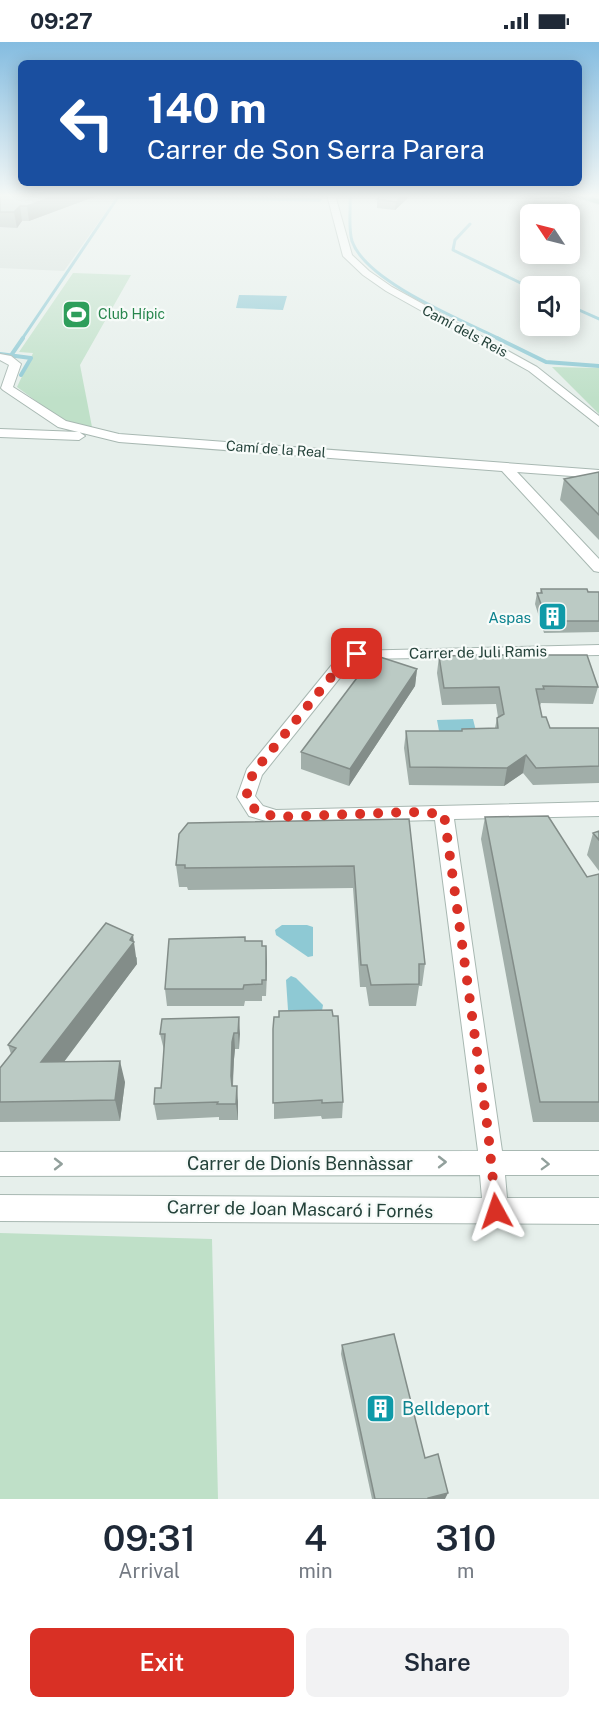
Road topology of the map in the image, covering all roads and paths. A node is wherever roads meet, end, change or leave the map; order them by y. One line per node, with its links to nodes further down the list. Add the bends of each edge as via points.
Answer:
1 (355, 263): 3 (street, Camí dels Reis, via 389,289 533,369)
2 (0, 357): 5 (street, Camí de la Real, via 15,364 7,388 62,424)
3 (599, 422)
4 (0, 433): 5 (street)
5 (119, 438): 6 (street, Camí de la Real)
6 (505, 466): 7 (street, Camí de la Real); 8 (street)
7 (599, 474)
8 (599, 568)
9 (599, 650): 11 (street, Carrer de Juli Ramis, via 357,654 341,665 253,773 246,797 256,811 276,817)
10 (599, 809): 11 (street)
11 (444, 814): 12 (street)
12 (492, 1162): 13 (street, Carrer de Dionís Bennàssar, one-way to 13); 14 (street, Carrer de Dionís Bennàssar, one-way to 12); 16 (street)
13 (599, 1163)
14 (0, 1164)
15 (0, 1208): 16 (street, Carrer de Joan Mascaró i Fornés)
16 (496, 1211): 17 (street, Carrer de Joan Mascaró i Fornés)
17 (599, 1211)

